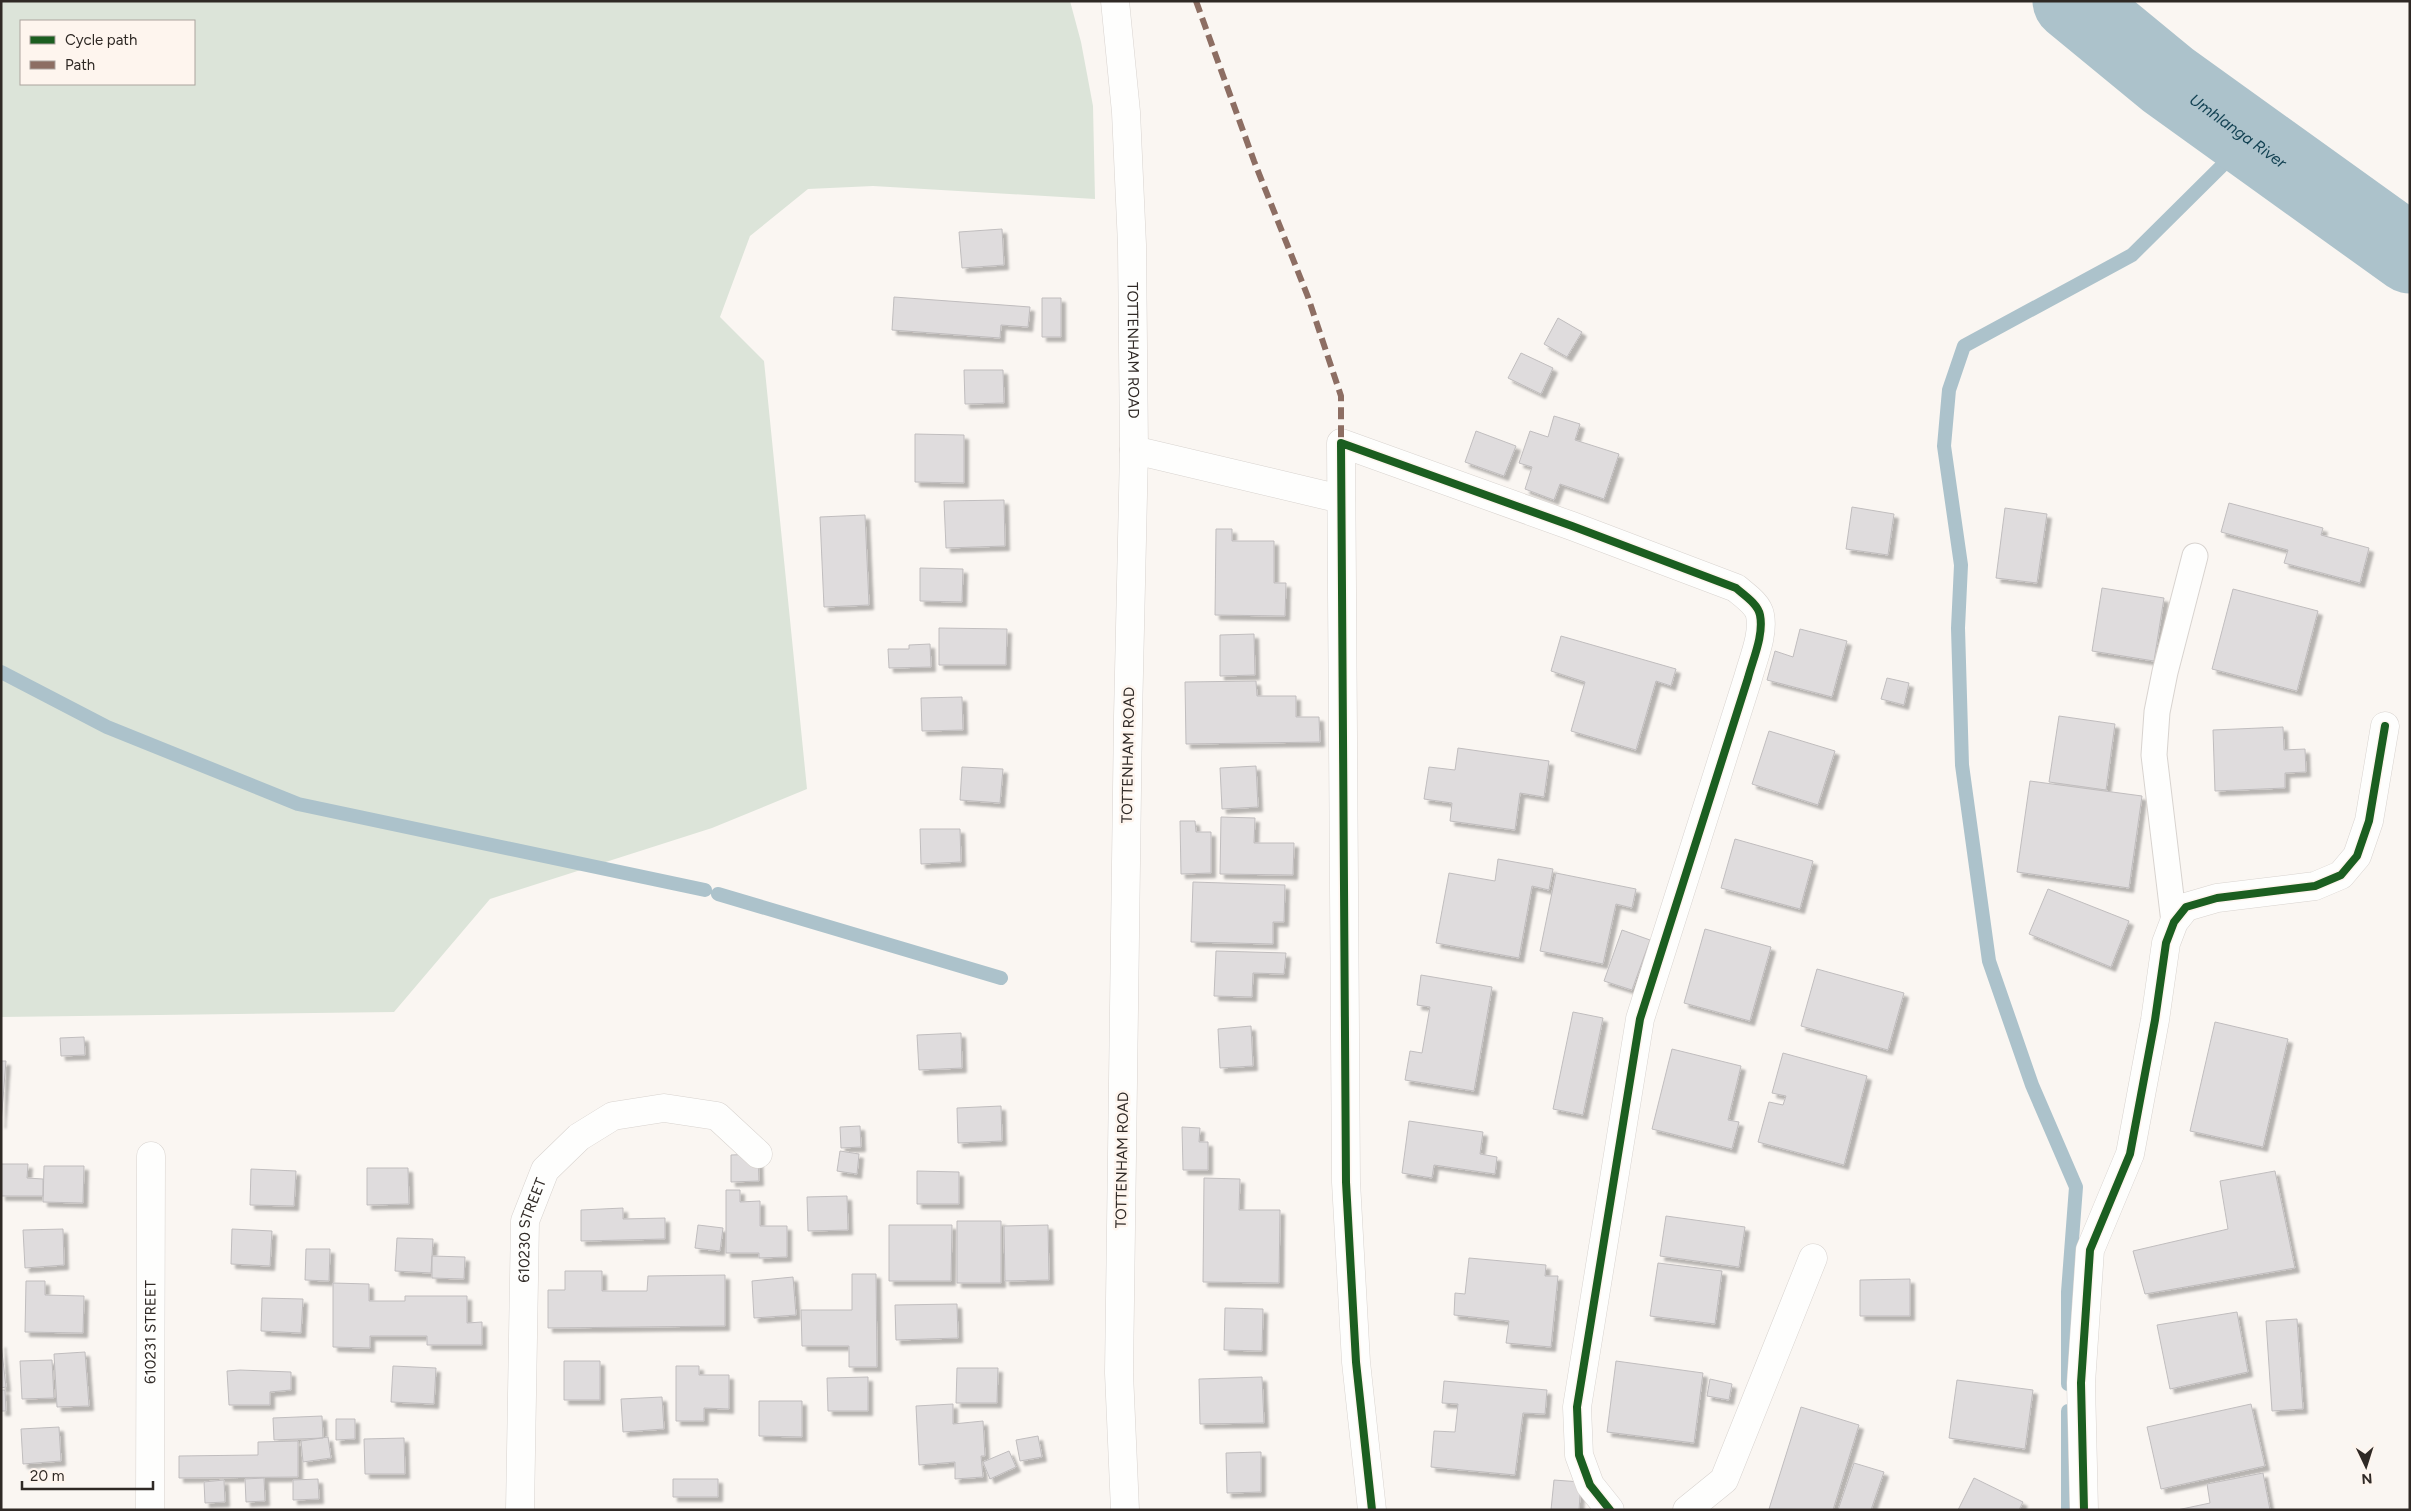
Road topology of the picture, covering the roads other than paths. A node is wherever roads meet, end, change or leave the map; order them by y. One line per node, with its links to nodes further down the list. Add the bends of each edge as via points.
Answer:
1 (1115, 1): 2 (street, TOTTENHAM ROAD, via 1126,112 1132,255)
2 (1134, 450): 3 (street); 12 (street, TOTTENHAM ROAD, via 1119,1373)
3 (1341, 499): 13 (street, via 1346,1182 1356,1362); 14 (street, via 1341,442 1736,588 1751,600 1760,614 1760,632 1748,678 1640,1019 1577,1407 1579,1455 1590,1485)
4 (2195, 556): 6 (lane, via 2165,672 2154,755)
5 (2385, 726): 6 (street, via 2369,821 2357,856 2341,875 2315,886 2217,898 2186,907)
6 (2174, 922): 16 (street, via 2166,943 2130,1154 2090,1250 2081,1383)
7 (758, 1154): 11 (street, 610230 STREET, via 717,1116 664,1108 613,1116 579,1137 545,1170 525,1221)
8 (151, 1156): 10 (street, 610231 STREET)
9 (1813, 1258): 15 (street, via 1724,1480)
10 (150, 1510)
11 (520, 1510)
12 (1125, 1510)
13 (1372, 1510)
14 (1610, 1510)
15 (1687, 1510)
16 (2084, 1510)

